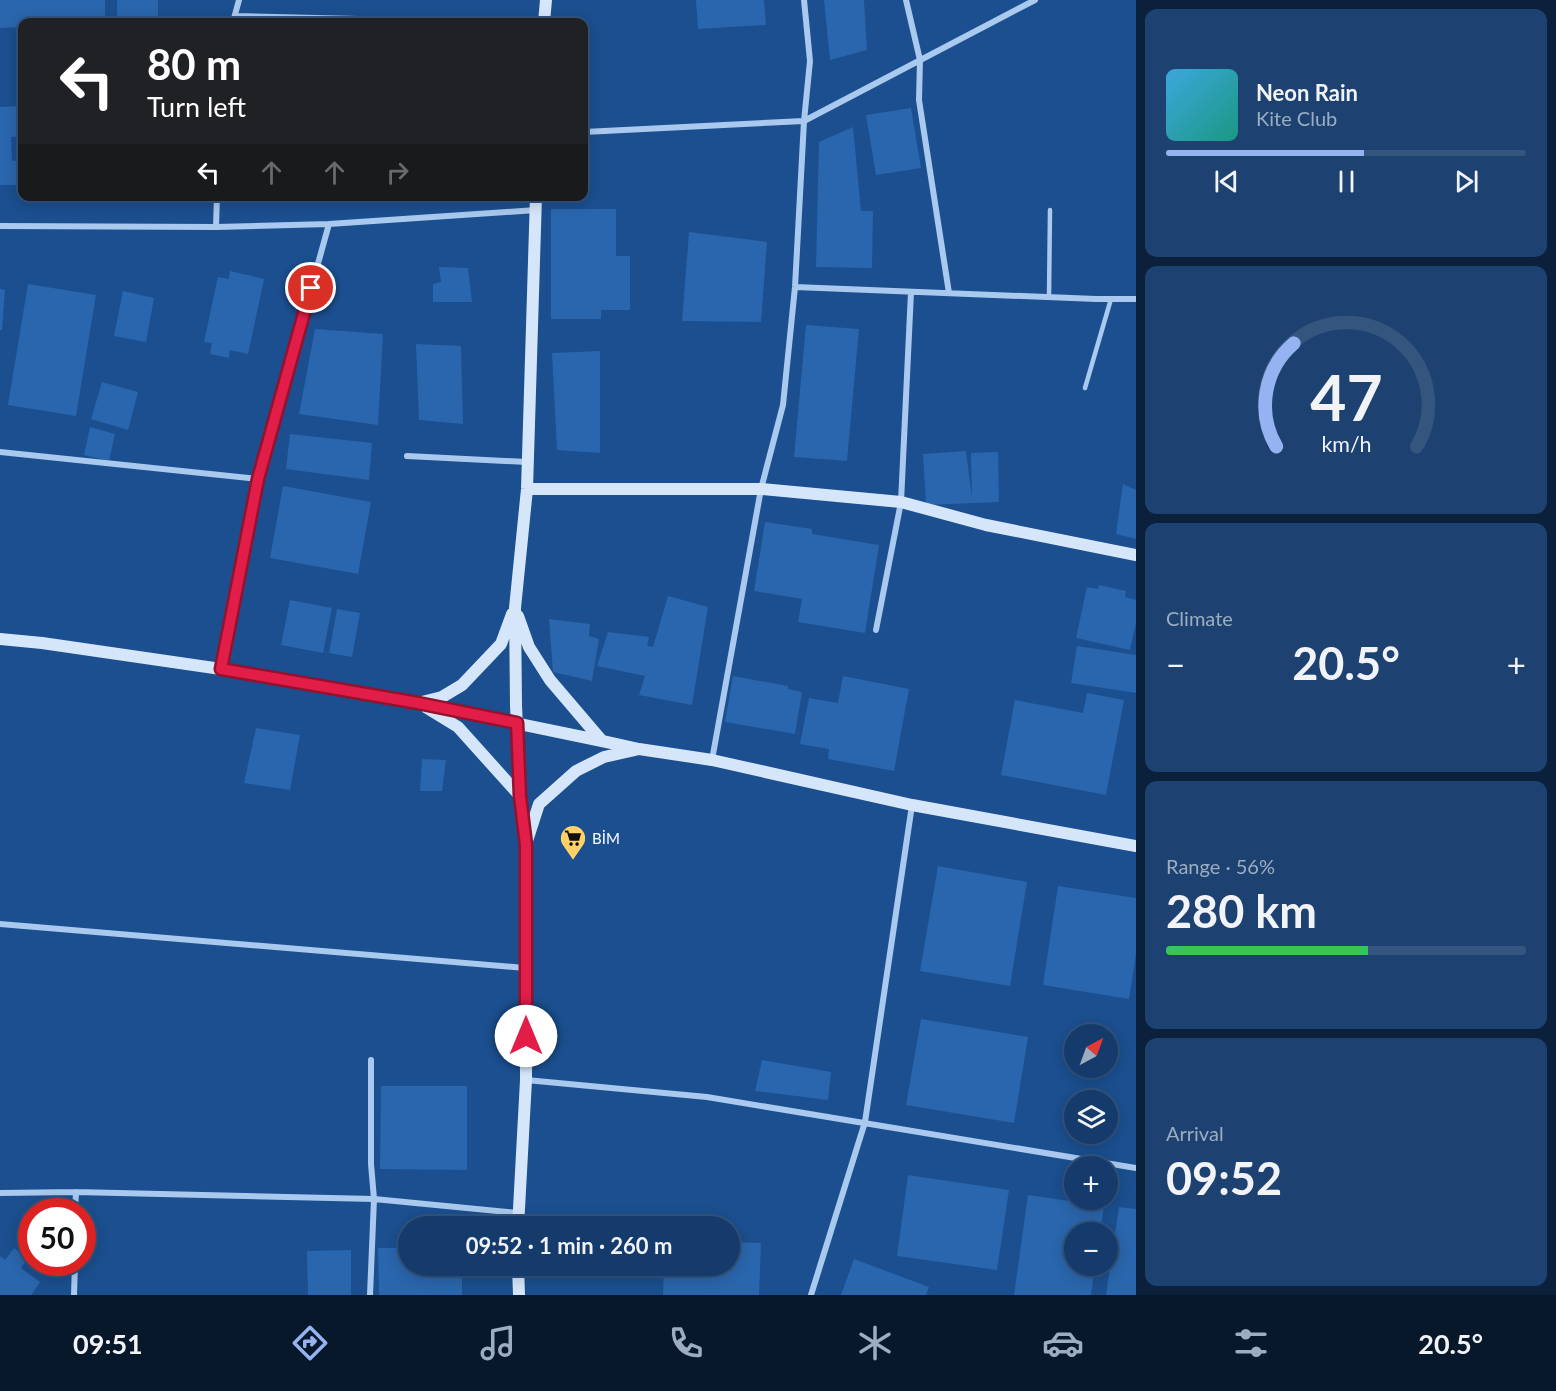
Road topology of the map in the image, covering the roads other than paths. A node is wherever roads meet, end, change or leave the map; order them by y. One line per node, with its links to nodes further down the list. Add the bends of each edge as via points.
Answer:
1 (239, 0): 6 (street)
2 (546, 0): 7 (main road)
3 (804, 0): 9 (street, via 810,61)
4 (906, 0): 8 (street)
5 (1035, 0): 8 (street)
6 (234, 18)
7 (544, 18)
8 (920, 60): 9 (street); 20 (street, via 919,100)
9 (804, 121): 10 (street); 18 (street)
10 (588, 132)
11 (217, 201): 17 (street)
12 (536, 201): 13 (main road)
13 (536, 210): 15 (street); 27 (main road)
14 (1050, 210): 21 (lane)
15 (329, 224): 17 (street); 28 (street)
16 (0, 226): 17 (street)
17 (216, 227)
18 (795, 287): 19 (street); 30 (street, via 783,405)
19 (911, 292): 20 (street); 31 (street)
20 (948, 293): 21 (street)
21 (1048, 297): 22 (street)
22 (1111, 299): 23 (street); 24 (lane)
23 (1136, 299)
24 (1085, 388)
25 (0, 452): 28 (street)
26 (407, 456): 27 (street)
27 (527, 462): 29 (main road)
28 (258, 479): 36 (street)
29 (527, 489): 30 (main road); 33 (main road)
30 (761, 489): 31 (main road); 41 (street)
31 (901, 502): 32 (main road, via 986,525); 34 (street)
32 (1136, 555)
33 (515, 608): 37 (main road, via 501,644 462,686 442,697); 38 (main road); 39 (main road, via 529,647 550,680)
34 (876, 630)
35 (0, 639): 36 (main road)
36 (221, 669): 37 (main road)
37 (418, 703): 38 (main road); 42 (main road, via 458,727)
38 (517, 723): 39 (main road); 42 (main road)
39 (602, 741): 40 (main road)
40 (639, 749): 41 (main road); 44 (main road, via 604,758 576,771 539,804)
41 (712, 760): 43 (main road)
42 (520, 796): 44 (main road)
43 (912, 805): 45 (main road); 50 (street)
44 (526, 845): 47 (main road)
45 (1136, 846)
46 (0, 924): 47 (street)
47 (525, 968): 49 (main road)
48 (371, 1060): 55 (street)
49 (526, 1080): 50 (street, via 707,1097); 56 (main road)
50 (864, 1122): 51 (street); 63 (street)
51 (1136, 1168)
52 (0, 1192): 53 (street)
53 (76, 1192): 54 (street); 55 (street)
54 (76, 1198)
55 (374, 1199): 56 (street); 61 (street)
56 (517, 1213): 57 (main road)
57 (517, 1216)
58 (75, 1276): 60 (street)
59 (518, 1276): 62 (main road)
60 (74, 1295)
61 (370, 1295)
62 (519, 1295)
63 (811, 1295)

